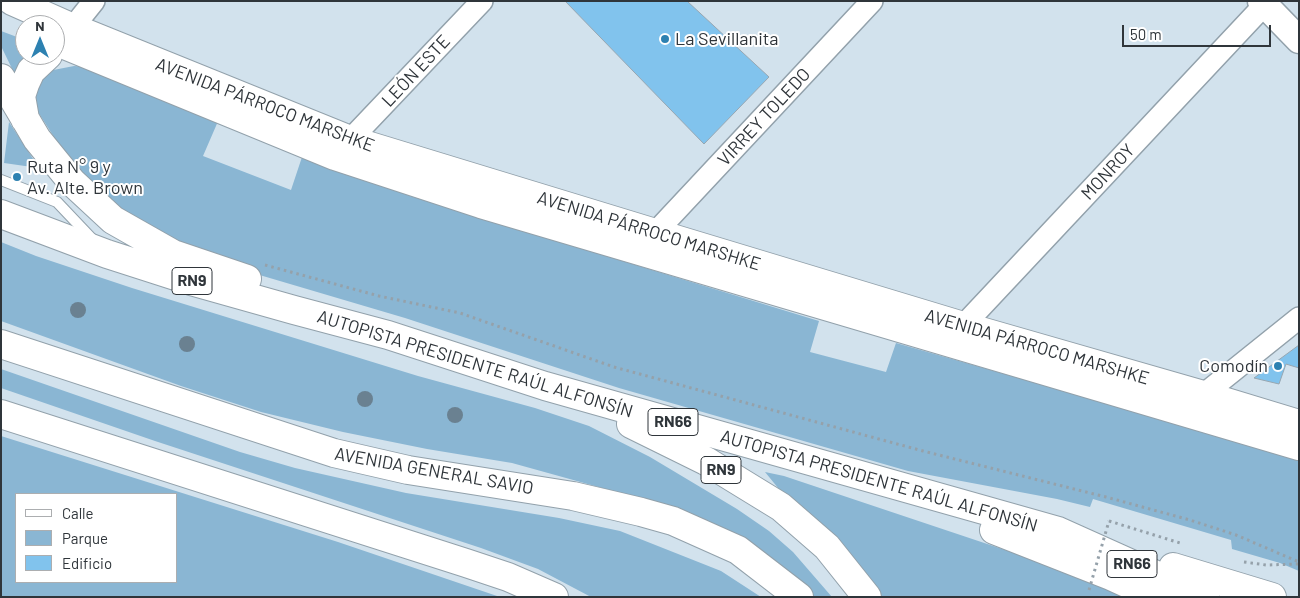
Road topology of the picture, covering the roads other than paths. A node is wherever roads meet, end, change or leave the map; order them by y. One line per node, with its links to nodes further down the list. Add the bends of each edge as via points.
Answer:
1 (12, 1): 6 (main road, AVENIDA PÁRROCO MARSHKE)
2 (94, 1): 9 (street)
3 (482, 1): 16 (street, LEÓN ESTE)
4 (1264, 2): 10 (street); 23 (street, MONROY)
5 (863, 4): 19 (street, VIRREY TOLEDO)
6 (27, 15)
7 (1, 16): 8 (main road)
8 (15, 22)
9 (65, 37)
10 (1299, 40)
11 (65, 46): 16 (main road, AVENIDA PÁRROCO MARSHKE)
12 (65, 46): 23 (main road, AVENIDA PÁRROCO MARSHKE, via 335,156 481,204)
13 (37, 65): 15 (main road, via 24,84 21,96)
14 (1, 78): 15 (main road)
15 (26, 123): 22 (main road, via 72,182 113,220 173,254 320,304)
16 (350, 140): 19 (main road, AVENIDA PÁRROCO MARSHKE)
17 (1, 180): 20 (lane, via 57,202)
18 (1, 214): 20 (main road, AUTOPISTA PRESIDENTE RAÚL ALFONSÍN / RN9)
19 (655, 233): 23 (main road, AVENIDA PÁRROCO MARSHKE)
20 (107, 254): 22 (main road, AUTOPISTA PRESIDENTE RAÚL ALFONSÍN / RN9, via 191,281)
21 (1299, 318): 26 (street)
22 (388, 335): 25 (main road, AUTOPISTA PRESIDENTE RAÚL ALFONSÍN / RN9)
23 (957, 335): 26 (main road, AVENIDA PÁRROCO MARSHKE); 29 (main road, AVENIDA PÁRROCO MARSHKE)
24 (1, 344): 33 (main road, AVENIDA GENERAL SAVIO, via 334,454 408,470 573,496 673,521 738,550)
25 (545, 386): 30 (main road, AUTOPISTA PRESIDENTE RAÚL ALFONSÍN / RN66); 34 (main road, RN9, via 706,461 781,507 826,547)
26 (1203, 395): 28 (main road, AVENIDA PÁRROCO MARSHKE)
27 (1, 414): 32 (main road, via 466,562)
28 (1299, 424)
29 (1299, 446)
30 (802, 459): 31 (main road, AUTOPISTA PRESIDENTE RAÚL ALFONSÍN / RN66); 35 (main road, via 1014,537)
31 (1058, 532): 36 (main road, AUTOPISTA PRESIDENTE RAÚL ALFONSÍN / RN66); 37 (main road)
32 (554, 597)
33 (799, 597)
34 (867, 597)
35 (1157, 597)
36 (1205, 597)
37 (1272, 597)

